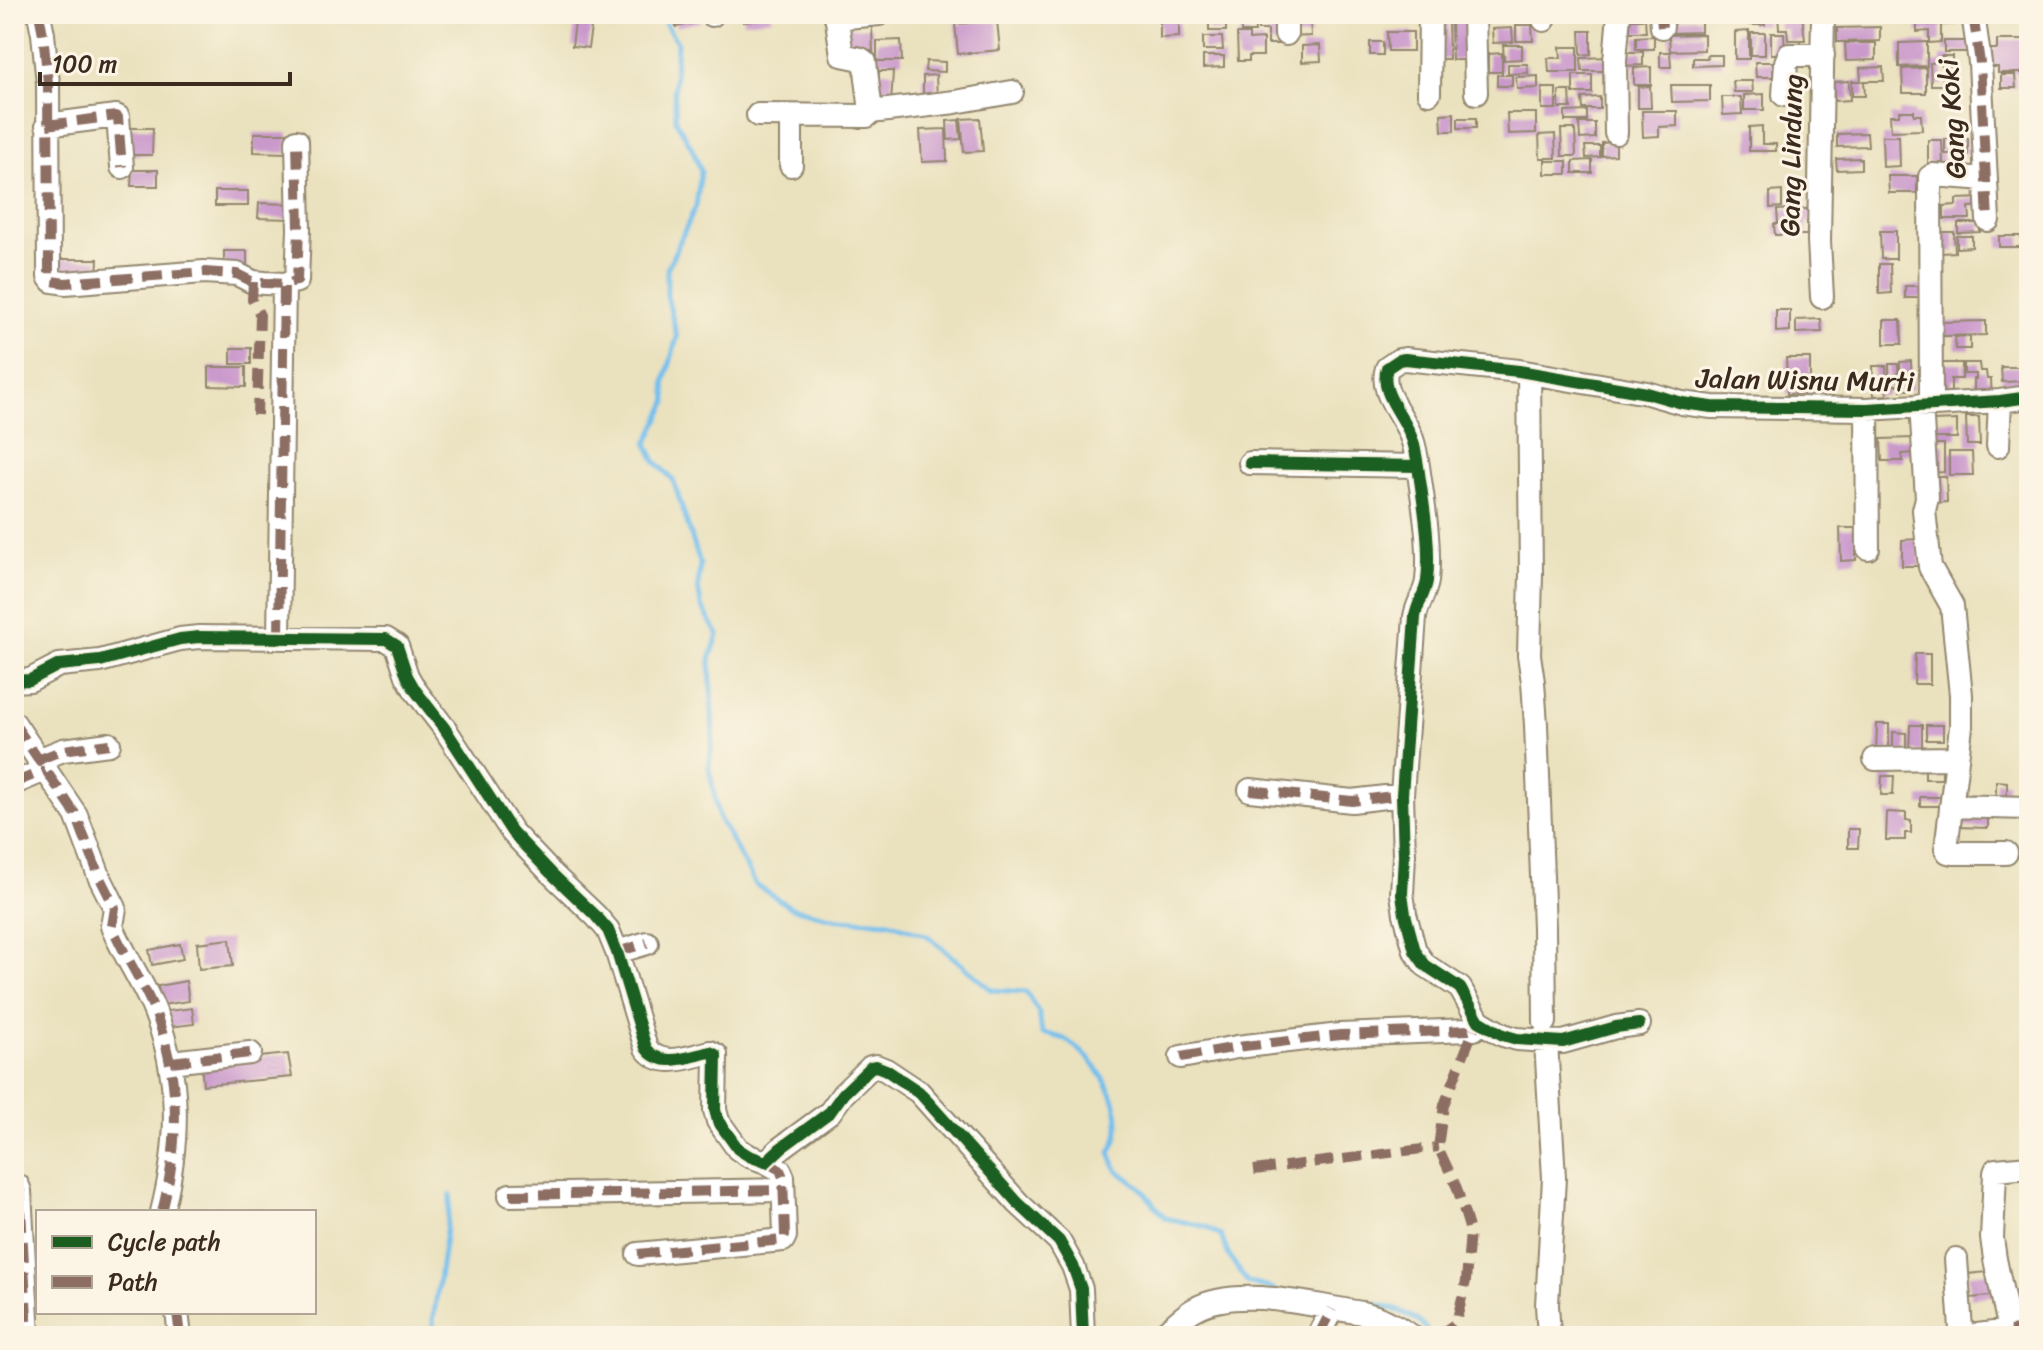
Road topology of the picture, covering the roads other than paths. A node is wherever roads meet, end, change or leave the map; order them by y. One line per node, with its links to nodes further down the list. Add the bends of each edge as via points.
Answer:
1 (39, 14): 17 (street, via 48,83)
2 (879, 14): 8 (street)
3 (1430, 14): 11 (street)
4 (1474, 14): 12 (street)
5 (1619, 14): 18 (street)
6 (1823, 14): 9 (street, Gang Lindung)
7 (1973, 14): 22 (street, Gang Koki)
8 (836, 16): 14 (street, via 842,55 865,62)
9 (1823, 55): 13 (street, via 1789,55); 25 (street, Gang Lindung)
10 (1012, 92): 14 (street)
11 (1429, 93)
12 (1476, 93)
13 (1784, 95)
14 (871, 112): 16 (street)
15 (758, 115): 16 (street)
16 (791, 116): 20 (street)
17 (47, 125): 21 (street, via 118,117); 24 (street, via 52,281 204,272)
18 (1616, 133)
19 (297, 141): 24 (street, via 299,279)
20 (791, 165)
21 (122, 167)
22 (1986, 179): 23 (street, Gang Koki); 29 (street, via 1930,177)
23 (1988, 220)
24 (284, 284): 35 (street)
25 (1822, 297)
26 (1529, 373): 30 (street, Jalan Wisnu Murti, via 1697,405); 33 (street, Jalan Wisnu Murti, via 1410,359 1387,368 1389,394 1410,432); 52 (street, via 1529,655 1536,725)
27 (2029, 397): 28 (street, Jalan Wisnu Murti)
28 (2000, 401): 29 (street, Jalan Wisnu Murti); 31 (street)
29 (1926, 405): 30 (street, Jalan Wisnu Murti); 39 (street, via 1924,510 1932,574 1953,609 1961,695)
30 (1867, 409): 34 (street)
31 (1998, 446)
32 (1250, 463): 33 (street)
33 (1418, 466): 44 (street, via 1427,572 1415,617)
34 (1868, 548)
35 (279, 637): 36 (street, via 180,639 100,661 59,665 30,680); 49 (street, via 393,642 415,690 512,832 604,925)
36 (14, 681)
37 (14, 723): 41 (street)
38 (109, 744): 41 (street, via 63,750)
39 (1957, 758): 40 (street); 45 (street)
40 (1875, 759)
41 (41, 765): 42 (street); 55 (street, via 83,830 115,908 113,929 151,1003)
42 (14, 783)
43 (1250, 790): 44 (street, via 1352,801)
44 (1402, 795): 50 (street, via 1402,894 1415,951 1425,965 1460,988)
45 (1951, 806): 46 (street); 47 (street, via 1948,852)
46 (2029, 808)
47 (2006, 853)
48 (647, 943): 49 (street)
49 (617, 952): 56 (street, via 649,1053 662,1061 716,1055 718,1121 738,1149)
50 (1479, 1021): 52 (street, via 1517,1039); 54 (street, via 1469,1030 1340,1035)
51 (1639, 1024): 52 (street, via 1563,1042)
52 (1545, 1032): 72 (street, via 1554,1178)
53 (250, 1053): 55 (street)
54 (1181, 1057)
55 (171, 1062): 61 (street, via 173,1163)
56 (766, 1162): 59 (street, via 780,1170); 69 (street, via 830,1112 871,1067 886,1070 919,1092 1059,1241 1081,1289)
57 (2029, 1167): 74 (street, via 1995,1173 1992,1238 2010,1331)
58 (14, 1184): 67 (street, via 20,1191)
59 (783, 1190): 60 (street); 62 (street, via 783,1240)
60 (510, 1195)
61 (162, 1210)
62 (638, 1254)
63 (1956, 1259): 73 (street)
64 (1332, 1309): 66 (street, via 1249,1297 1196,1308); 70 (street); 71 (street, via 1374,1315)
65 (177, 1314): 68 (street)
66 (1171, 1333)
67 (28, 1336)
68 (180, 1336)
69 (1083, 1336)
70 (1318, 1336)
71 (1411, 1336)
72 (1549, 1336)
73 (1959, 1336)
74 (1969, 1336)

